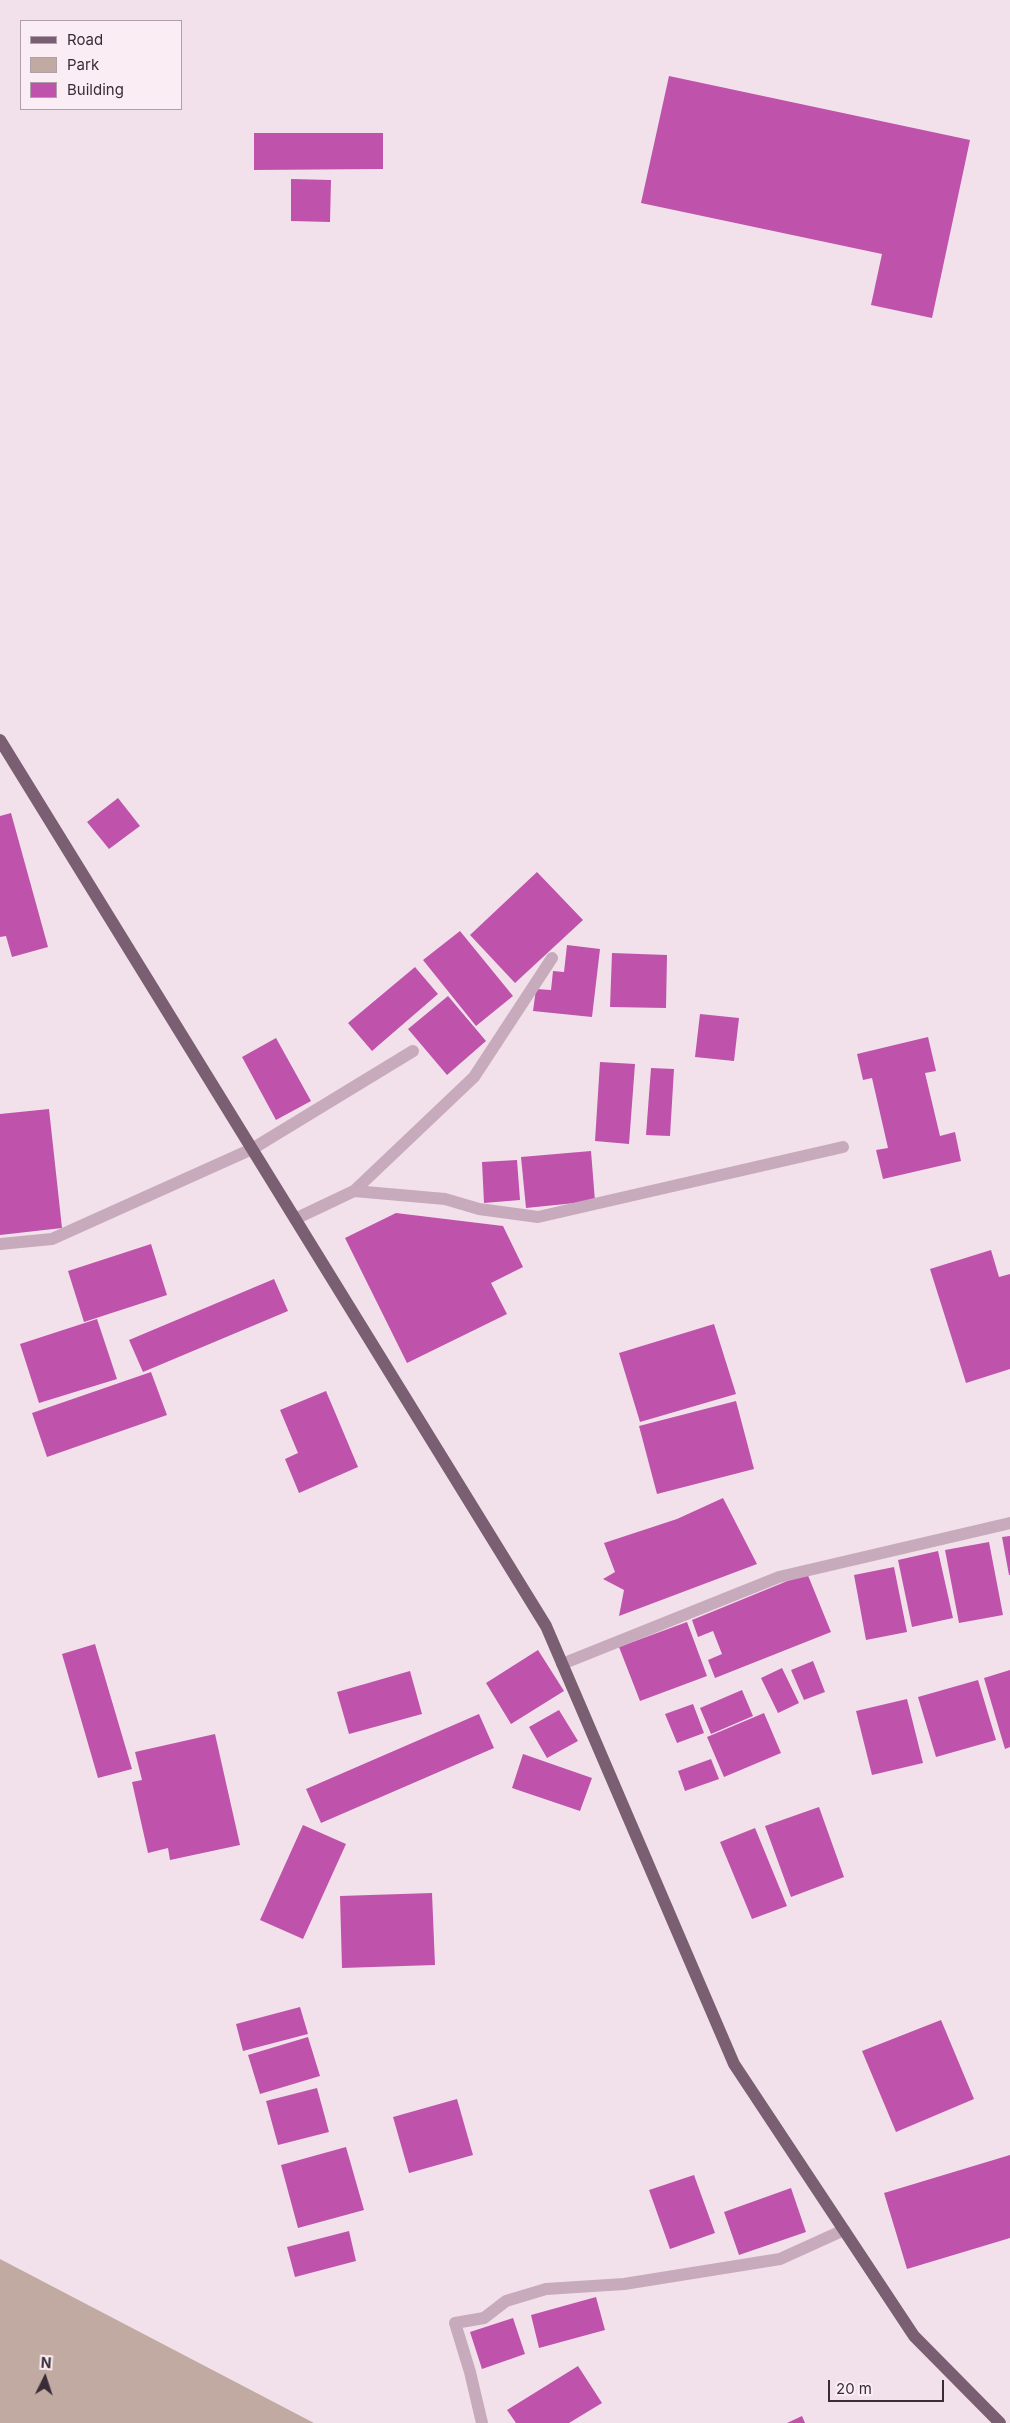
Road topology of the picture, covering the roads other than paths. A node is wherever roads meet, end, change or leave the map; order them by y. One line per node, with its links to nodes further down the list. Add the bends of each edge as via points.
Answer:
1 (0, 740): 5 (main road)
2 (552, 958): 6 (street, via 474,1077)
3 (413, 1051): 5 (street)
4 (843, 1147): 6 (street, via 538,1217 479,1209 445,1199)
5 (252, 1149): 7 (main road); 8 (street, via 52,1239)
6 (354, 1192): 7 (street)
7 (295, 1219): 10 (main road, via 546,1626)
8 (0, 1244)
9 (1010, 1523): 10 (street, via 779,1577)
10 (562, 1664): 11 (main road, via 734,2064)
11 (844, 2230): 12 (street, via 780,2259 624,2284 546,2289 506,2301 484,2318 455,2323); 13 (main road, via 914,2336)
12 (482, 2423)
13 (1000, 2423)

